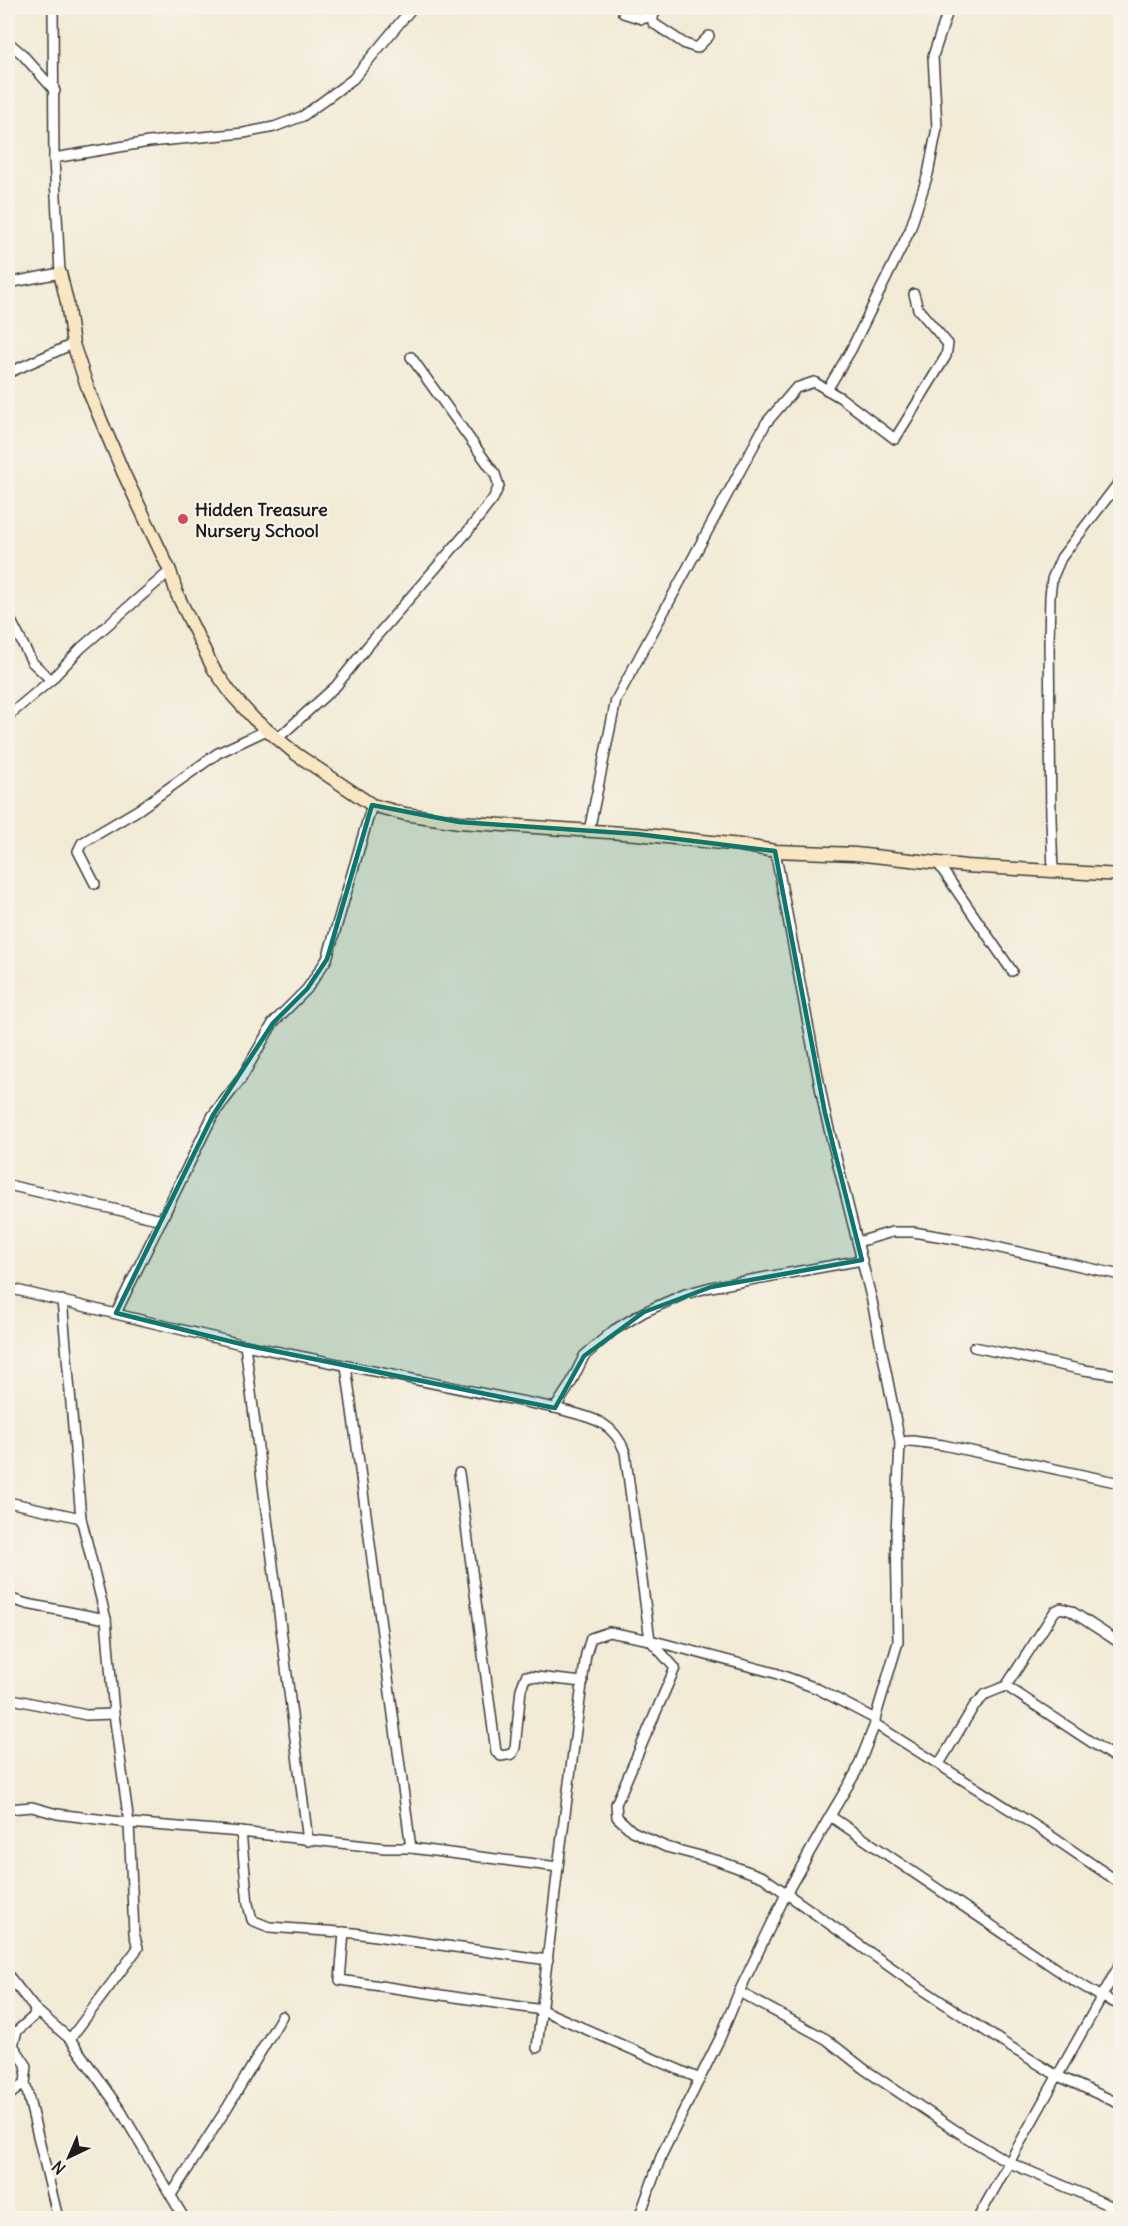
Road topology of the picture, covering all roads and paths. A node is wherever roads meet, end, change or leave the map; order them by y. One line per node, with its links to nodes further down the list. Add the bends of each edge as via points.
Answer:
1 (53, 8): 8 (street)
2 (412, 8): 9 (street, via 353,79 303,116 244,133 149,141)
3 (949, 8): 16 (street, via 933,56 937,128 928,174 910,230)
4 (655, 12): 5 (street, via 642,19); 6 (street, via 653,23 685,44 697,48)
5 (623, 13)
6 (709, 36)
7 (8, 42): 8 (street)
8 (54, 91): 9 (street)
9 (54, 158): 10 (street)
10 (60, 273): 11 (street); 13 (street)
11 (8, 283)
12 (914, 294): 16 (street, via 918,309 948,344 946,356 895,439)
13 (73, 344): 15 (street); 18 (street, via 123,472)
14 (411, 357): 23 (street, via 495,474 499,486 468,531 336,686)
15 (8, 374)
16 (827, 390): 25 (street, via 814,382 796,388 766,423 635,663 612,714)
17 (1120, 481): 28 (street, via 1061,558 1052,579 1049,641)
18 (170, 571): 20 (street, via 81,648); 22 (street, via 213,668 233,696)
19 (8, 615): 20 (street, via 32,662)
20 (51, 680): 21 (street)
21 (8, 716)
22 (267, 730): 23 (street); 30 (street, via 218,753 138,810 82,843 79,855)
23 (277, 739): 24 (street)
24 (372, 805): 25 (street, via 459,822); 33 (street, via 327,959 307,989 273,1023 241,1079 213,1115)
25 (589, 831): 26 (street)
26 (775, 851): 27 (street); 34 (street, via 825,1113)
27 (937, 862): 28 (street); 31 (street)
28 (1053, 871): 29 (street)
29 (1120, 876)
30 (96, 884)
31 (1012, 971)
32 (8, 1185): 33 (street)
33 (162, 1220): 39 (street)
34 (858, 1242): 35 (street); 36 (street, via 892,1232 941,1235)
35 (862, 1260): 44 (street, via 711,1287 644,1312 614,1330 584,1356); 45 (street)
36 (1120, 1275)
37 (8, 1288): 38 (street)
38 (62, 1300): 39 (street); 49 (street)
39 (116, 1313): 40 (street)
40 (245, 1345): 42 (street); 65 (street)
41 (974, 1347): 43 (street)
42 (346, 1366): 44 (street); 66 (street)
43 (1120, 1375)
44 (555, 1408): 52 (street, via 590,1418 619,1437 631,1487)
45 (900, 1442): 47 (street, via 944,1445); 58 (street, via 896,1534 898,1642)
46 (459, 1473): 54 (street, via 496,1752 501,1756 512,1754 515,1748 520,1689 526,1676)
47 (1120, 1483)
48 (8, 1502): 49 (street)
49 (81, 1518): 51 (street)
50 (8, 1598): 51 (street)
51 (106, 1619): 57 (street)
52 (650, 1640): 54 (street, via 609,1632 591,1638); 58 (street, via 775,1673 816,1688); 69 (street, via 675,1668 616,1804 617,1817 632,1831 666,1847 763,1876)
53 (1120, 1643): 55 (street, via 1061,1608 1054,1611)
54 (583, 1682): 67 (street)
55 (1006, 1686): 59 (street); 60 (street, via 986,1694 974,1706)
56 (8, 1698): 57 (street, via 86,1715)
57 (114, 1714): 63 (street)
58 (875, 1722): 60 (street); 62 (street, via 856,1772)
59 (1120, 1761)
60 (939, 1764): 68 (street)
61 (8, 1809): 63 (street, via 32,1807)
62 (830, 1816): 69 (street); 75 (street)
63 (129, 1823): 64 (street); 80 (street, via 138,1948)
64 (241, 1832): 65 (street); 70 (street, via 252,1920 269,1927)
65 (308, 1841): 66 (street)
66 (411, 1848): 67 (street)
67 (558, 1867): 71 (street)
68 (1120, 1883)
69 (786, 1894): 74 (street); 82 (street, via 913,1983)
70 (344, 1932): 71 (street); 78 (street, via 340,1980)
71 (548, 1960): 78 (street)
72 (1120, 1964): 75 (street)
73 (8, 1975): 77 (street)
74 (739, 1992): 83 (street); 87 (street, via 826,2039 864,2069)
75 (1102, 1997): 76 (street); 82 (street)
76 (1120, 2005)
77 (35, 2009): 80 (street); 84 (street, via 34,2016 17,2031 13,2045 27,2066)
78 (542, 2010): 81 (street); 83 (street)
79 (282, 2016): 88 (street)
80 (70, 2039): 88 (street, via 121,2111)
81 (537, 2048)
82 (1056, 2075): 86 (street); 87 (street)
83 (700, 2079): 92 (street, via 663,2154)
84 (26, 2083): 85 (street); 90 (street)
85 (8, 2097)
86 (1120, 2104)
87 (1010, 2163): 89 (street); 93 (street)
88 (171, 2195): 91 (street)
89 (1120, 2210)
90 (58, 2218)
91 (184, 2218)
92 (639, 2218)
93 (978, 2218)

